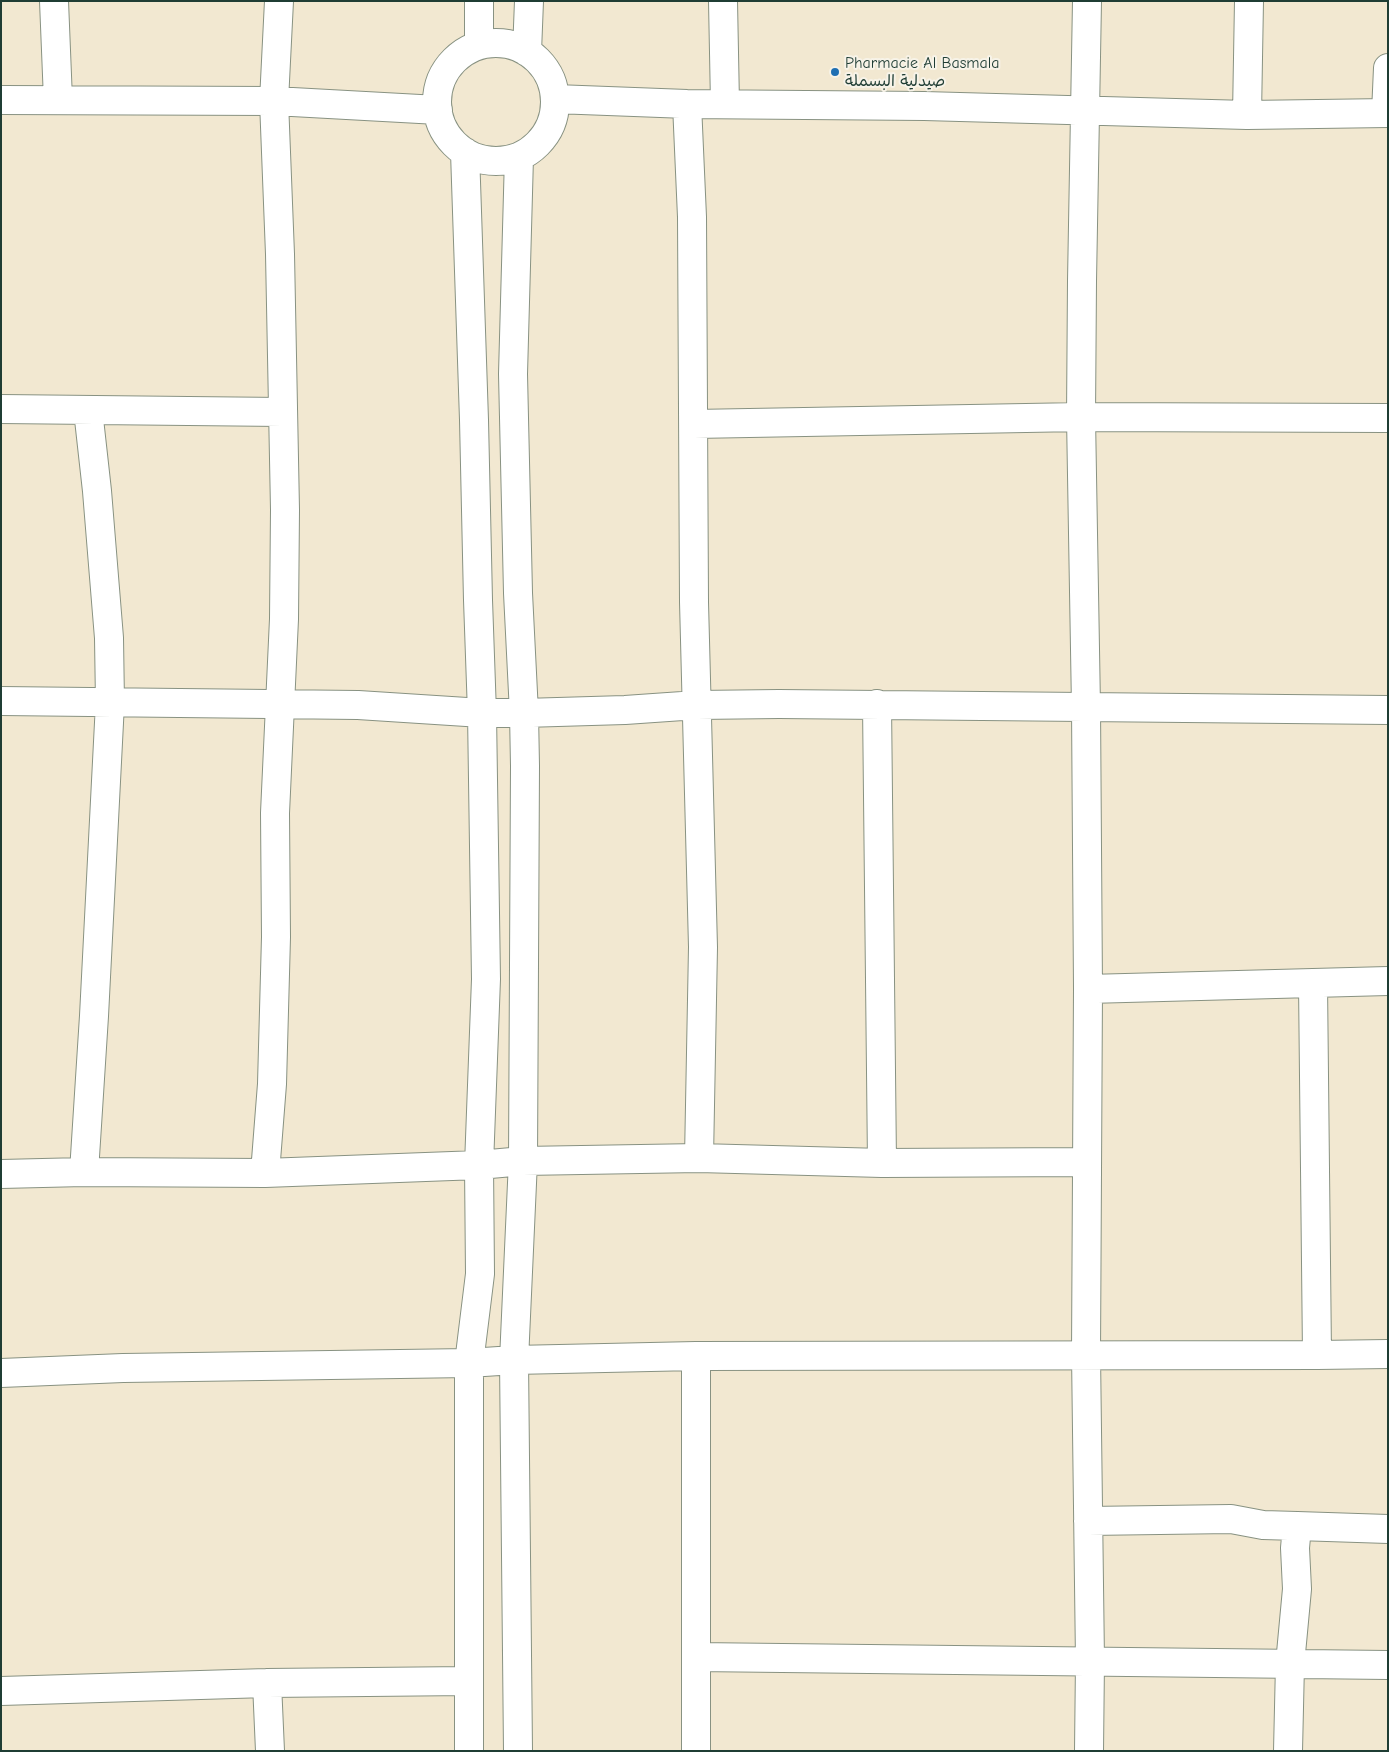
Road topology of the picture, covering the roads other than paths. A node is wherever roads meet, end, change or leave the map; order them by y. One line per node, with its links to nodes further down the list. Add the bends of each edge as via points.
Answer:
1 (54, 1): 13 (street)
2 (278, 1): 14 (street)
3 (479, 1): 8 (street)
4 (530, 1): 9 (street)
5 (724, 1): 16 (street)
6 (1086, 1): 18 (street)
7 (1249, 1): 20 (street)
8 (479, 45): 9 (street, via 512,45); 17 (street, via 466,51 447,70 440,83)
9 (527, 52): 11 (street, via 542,64 552,81)
10 (1388, 68): 19 (street)
11 (555, 99): 15 (street); 22 (street, via 554,117 546,133 535,147)
12 (1, 100): 13 (street)
13 (58, 100): 14 (street)
14 (274, 101): 17 (street); 25 (street)
15 (687, 104): 16 (street); 28 (street, via 692,217)
16 (725, 104): 18 (street)
17 (438, 110): 21 (street, via 443,126)
18 (1085, 110): 20 (street); 26 (street)
19 (1387, 113): 20 (street)
20 (1247, 115)
21 (465, 152): 22 (street, via 500,161); 36 (street)
22 (519, 157): 37 (street, via 513,374)
23 (1, 409): 24 (street)
24 (88, 410): 25 (street); 30 (street, via 109,638)
25 (282, 412): 31 (street, via 285,510)
26 (1081, 417): 27 (street); 28 (street); 34 (street)
27 (1388, 418)
28 (694, 424): 33 (street)
29 (1, 701): 30 (street)
30 (110, 703): 31 (street); 46 (street)
31 (280, 704): 36 (street); 47 (street, via 275,813 272,1084)
32 (878, 704): 33 (street); 34 (street); 44 (street)
33 (697, 705): 37 (street); 41 (street, via 703,947)
34 (1086, 707): 35 (street); 40 (street)
35 (1388, 710)
36 (482, 713): 37 (street); 45 (street, via 486,979)
37 (524, 713): 42 (street)
38 (1388, 981): 39 (street)
39 (1313, 983): 40 (street); 51 (street)
40 (1088, 989): 43 (street)
41 (699, 1158): 42 (street); 44 (street)
42 (522, 1161): 45 (street); 53 (street)
43 (1086, 1162): 44 (street); 49 (street)
44 (882, 1163)
45 (479, 1165): 47 (street); 54 (street, via 480,1274)
46 (84, 1172): 47 (street); 48 (street)
47 (265, 1173)
48 (1, 1174)
49 (1086, 1354): 51 (street); 52 (street); 56 (street)
50 (1388, 1354): 51 (street)
51 (1317, 1355)
52 (696, 1356): 53 (street); 59 (street)
53 (514, 1360): 54 (street); 68 (street)
54 (469, 1363): 55 (street); 63 (street)
55 (1, 1373)
56 (1088, 1521): 57 (street, via 1231,1519 1263,1525); 60 (street)
57 (1297, 1526): 58 (street); 61 (street, via 1297,1589)
58 (1388, 1529)
59 (696, 1657): 60 (street); 69 (street)
60 (1090, 1661): 61 (street); 70 (street)
61 (1290, 1664): 62 (street); 71 (street)
62 (1388, 1665)
63 (468, 1681): 64 (street); 67 (street)
64 (267, 1683): 65 (street); 66 (street)
65 (1, 1691)
66 (270, 1751)
67 (469, 1751)
68 (518, 1751)
69 (696, 1751)
70 (1088, 1751)
71 (1288, 1751)

